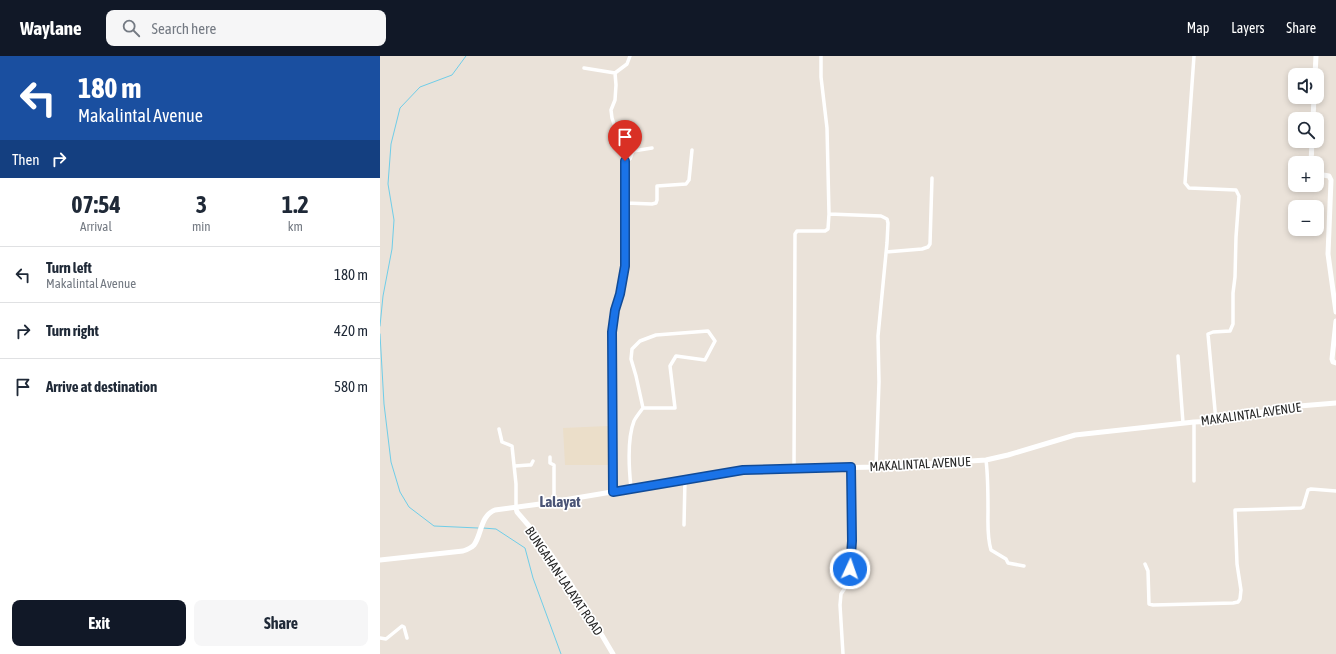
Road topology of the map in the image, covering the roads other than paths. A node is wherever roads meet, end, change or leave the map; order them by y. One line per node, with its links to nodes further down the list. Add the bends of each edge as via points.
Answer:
1 (630, 56): 7 (street, via 627,64)
2 (821, 56): 14 (street, via 827,128)
3 (1194, 56): 22 (street, via 1185,183 1189,188 1236,190 1239,196 1233,324 1230,331 1208,334)
4 (1316, 56): 6 (main road)
5 (584, 68): 7 (street)
6 (1315, 68)
7 (615, 73): 10 (street, via 615,100 611,110)
8 (652, 148): 10 (street, via 633,151 630,159)
9 (692, 150): 13 (street, via 689,180 686,184 657,186 656,204)
10 (625, 161): 13 (street)
11 (1324, 175): 16 (main road, via 1329,176 1331,180 1328,254)
12 (932, 178): 15 (street, via 930,244 922,249)
13 (626, 203): 37 (street, via 625,266 612,332)
14 (828, 214): 15 (street, via 884,217 888,223); 32 (street, via 828,229 825,232 797,231 795,234)
15 (886, 252): 31 (street, via 878,336)
16 (1336, 312)
17 (1336, 321): 19 (main road, via 1332,359)
18 (1178, 356): 24 (street)
19 (1336, 364)
20 (1336, 403): 22 (main road, MAKALINTAL AVENUE, via 1287,407)
21 (643, 408): 21 (street, via 631,359 632,349 640,342 656,335 708,331 715,341 705,360 676,356 670,366 675,408); 35 (street, via 634,420 630,434)
22 (1216, 421): 23 (main road, MAKALINTAL AVENUE)
23 (1194, 422): 24 (main road, MAKALINTAL AVENUE); 34 (street)
24 (1183, 423): 27 (main road, MAKALINTAL AVENUE, via 1075,435)
25 (498, 429): 29 (street, via 502,442 512,446)
26 (550, 457): 38 (street, via 550,463 554,465)
27 (986, 460): 31 (main road, MAKALINTAL AVENUE); 43 (street, via 991,550 1008,563)
28 (533, 461): 29 (street, via 532,464)
29 (515, 466): 39 (street)
30 (851, 467): 31 (main road, MAKALINTAL AVENUE); 32 (main road, MAKALINTAL AVENUE); 47 (street, via 850,569 840,605)
31 (876, 467)
32 (794, 470): 33 (main road, MAKALINTAL AVENUE, via 743,470)
33 (685, 479): 35 (main road, MAKALINTAL AVENUE); 40 (street)
34 (1194, 481)
35 (631, 488): 37 (main road, MAKALINTAL AVENUE)
36 (1336, 491): 42 (street, via 1308,490 1304,505 1300,508 1235,510 1237,564 1241,590 1238,602 1149,604 1148,571)
37 (613, 492): 38 (main road, MAKALINTAL AVENUE)
38 (554, 502): 39 (main road, MAKALINTAL AVENUE)
39 (516, 508): 41 (main road, MAKALINTAL AVENUE, via 490,512 474,545 462,552); 46 (main road, BUNGAHAN-LALAYAT ROAD, via 546,548)
40 (684, 525)
41 (380, 560)
42 (1145, 564)
43 (1024, 566)
44 (380, 638): 45 (street, via 386,639 402,626)
45 (407, 638)
46 (613, 654)
47 (843, 654)

